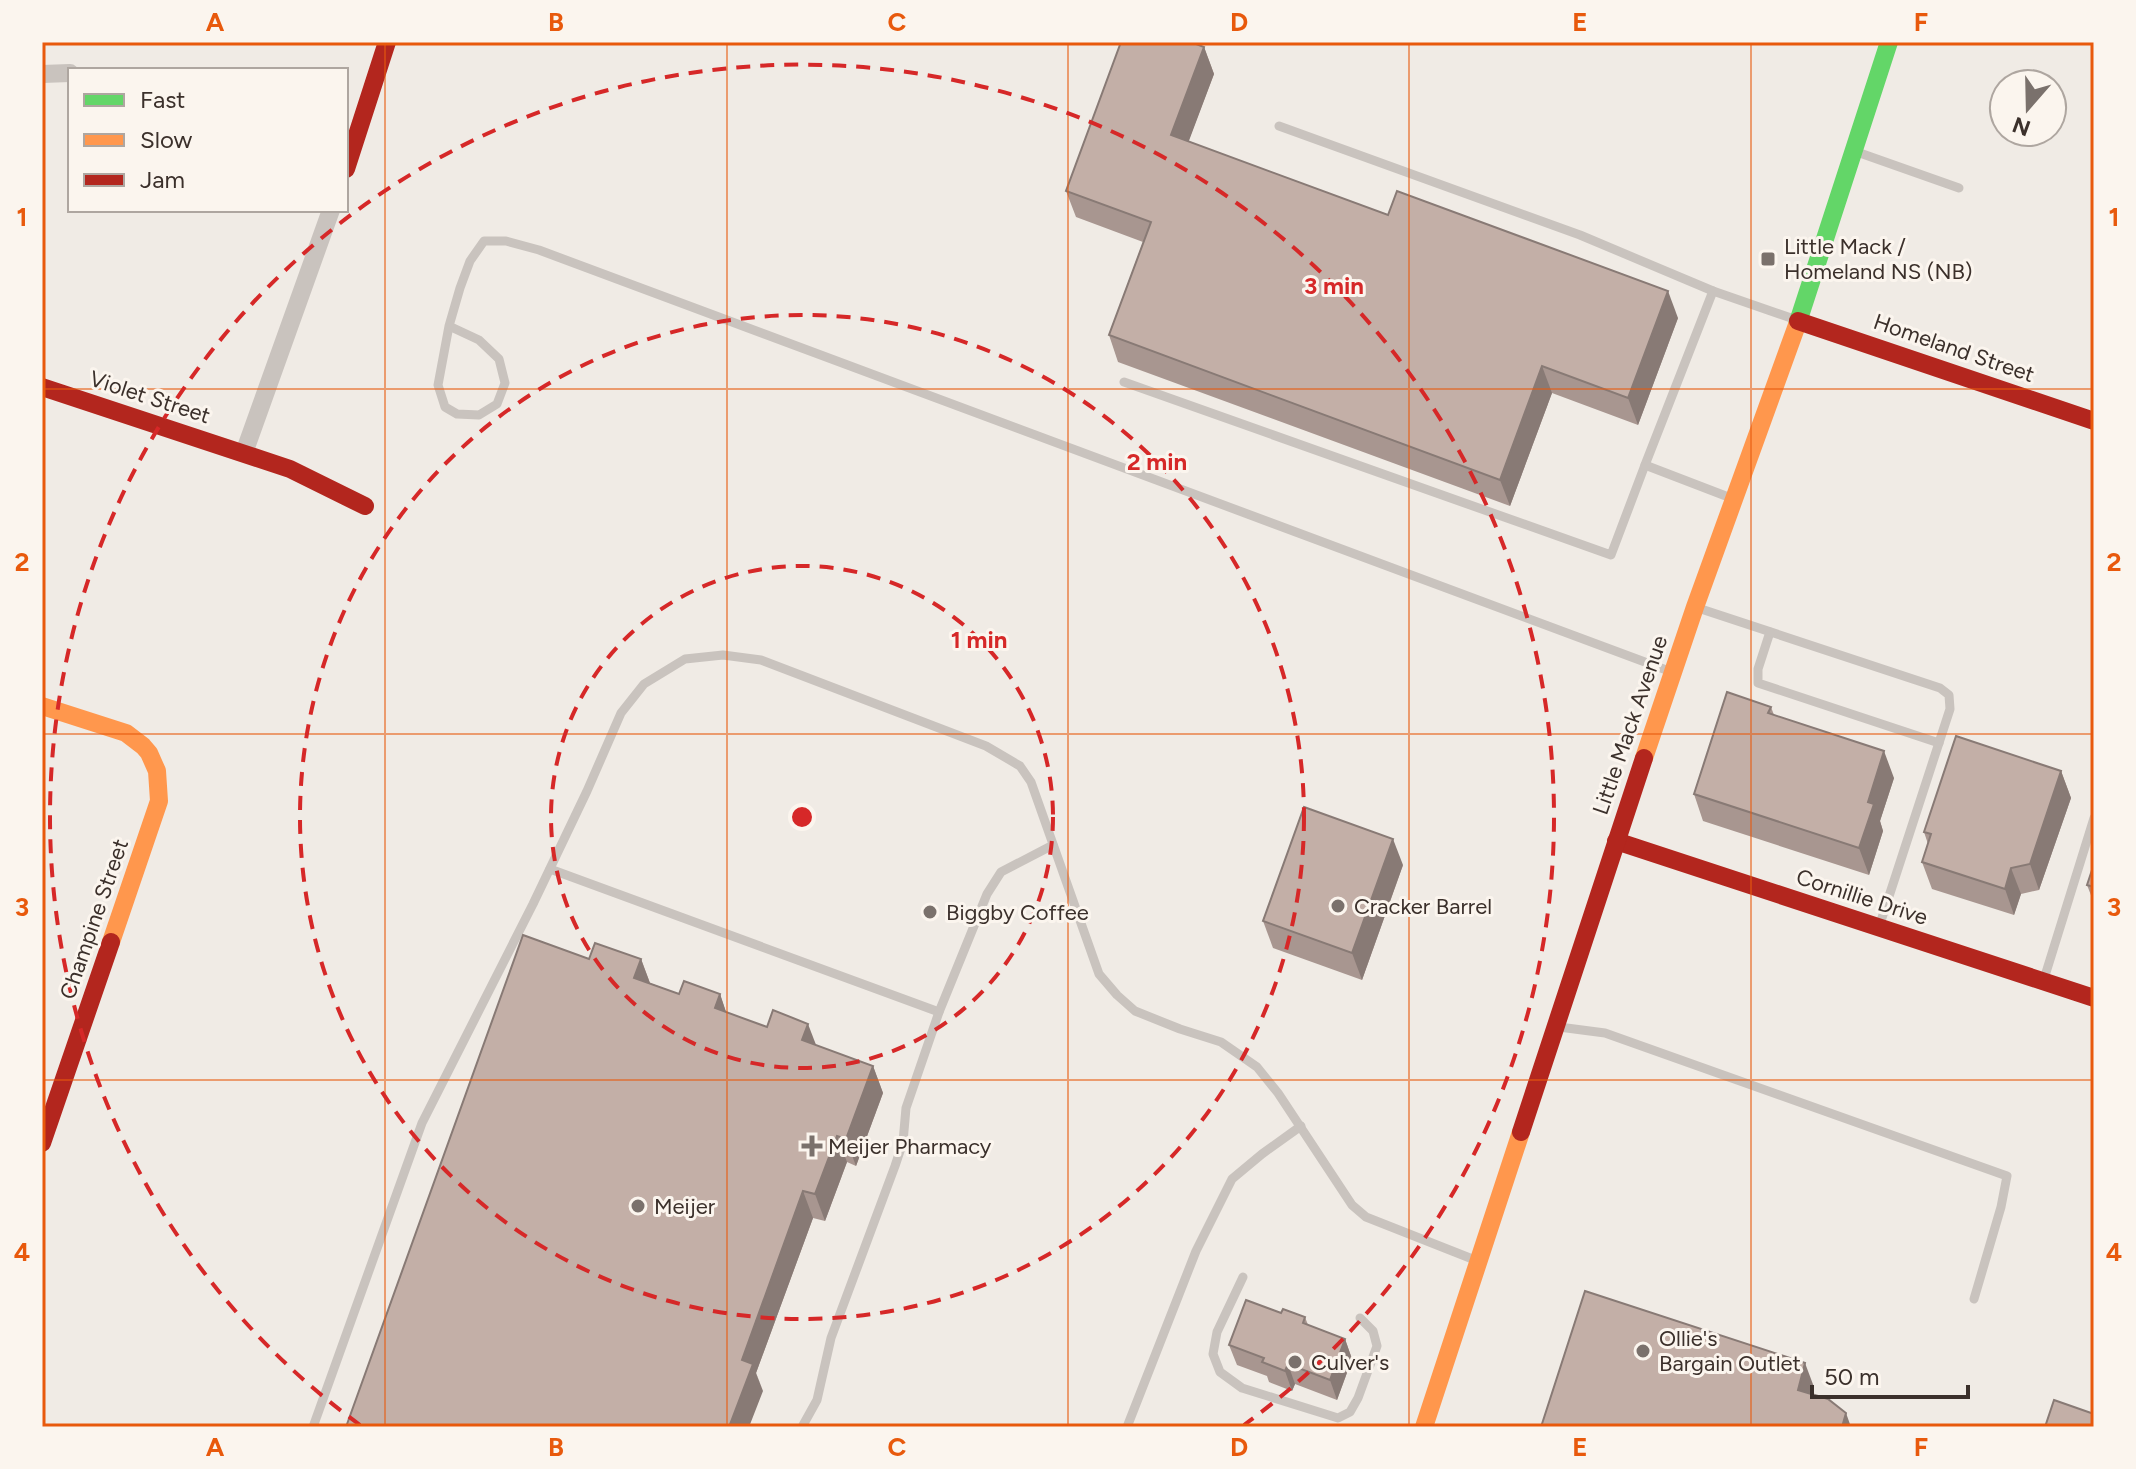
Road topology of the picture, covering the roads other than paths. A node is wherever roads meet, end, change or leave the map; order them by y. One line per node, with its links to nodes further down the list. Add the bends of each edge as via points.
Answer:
1 (387, 42): 7 (street)
2 (1889, 42): 6 (street, Little Mack Avenue)
3 (68, 73): 4 (street)
4 (42, 74)
5 (1279, 126): 10 (lane, via 1580,235)
6 (1853, 151): 8 (lane); 11 (street, Little Mack Avenue)
7 (348, 159)
8 (1959, 188)
9 (330, 212): 16 (street)
10 (1713, 291): 11 (lane); 17 (lane)
11 (1798, 321): 15 (street, Homeland Street); 18 (street, Little Mack Avenue)
12 (449, 326): 12 (lane, via 438,385 445,407 457,414 479,415 497,404 505,383 499,359 479,340); 22 (lane, via 470,261 484,241 539,250)
13 (1124, 382): 17 (lane, via 1611,555)
14 (42, 387): 16 (street, Violet Street)
15 (2094, 421)
16 (244, 453): 19 (street, Violet Street)
17 (1645, 465): 18 (lane)
18 (1734, 499): 20 (street, Little Mack Avenue)
19 (365, 506)
20 (1695, 607): 21 (lane); 22 (street, Little Mack Avenue)
21 (1770, 632): 24 (lane, via 1940,688 1949,695 1950,709); 24 (lane, via 1758,683)
22 (1672, 673): 26 (street, Little Mack Avenue)
23 (42, 706): 35 (street, Champine Street, via 137,739 158,770 159,801)
24 (1939, 743): 29 (lane)
25 (2094, 818): 30 (lane)
26 (1616, 841): 29 (street, Cornillie Drive); 33 (street, Little Mack Avenue)
27 (1053, 845): 28 (lane, via 1031,782 1020,766 986,746 761,660 723,655 685,659 644,684 621,713); 32 (lane, via 1001,872); 34 (lane, via 1099,974 1117,995 1135,1011 1221,1042 1257,1067)
28 (550, 869): 32 (lane); 40 (lane, via 422,1123)
29 (1879, 927): 30 (street, Cornillie Drive)
30 (2044, 981): 31 (street, Cornillie Drive)
31 (2094, 998)
32 (939, 1012): 41 (lane, via 906,1108 903,1142 831,1338 817,1400)
33 (1556, 1027): 36 (street, Little Mack Avenue); 38 (lane, via 1605,1033 2007,1176)
34 (1301, 1126): 36 (lane, via 1352,1205 1366,1217); 42 (lane, via 1232,1179 1196,1251)
35 (42, 1143)
36 (1478, 1261): 43 (street, Little Mack Avenue)
37 (1243, 1277): 39 (lane, via 1217,1332 1213,1354 1220,1372 1242,1388 1338,1418 1350,1412 1377,1346 1373,1331)
38 (1974, 1299)
39 (1360, 1318)
40 (313, 1427)
41 (802, 1427)
42 (1127, 1427)
43 (1424, 1427)

